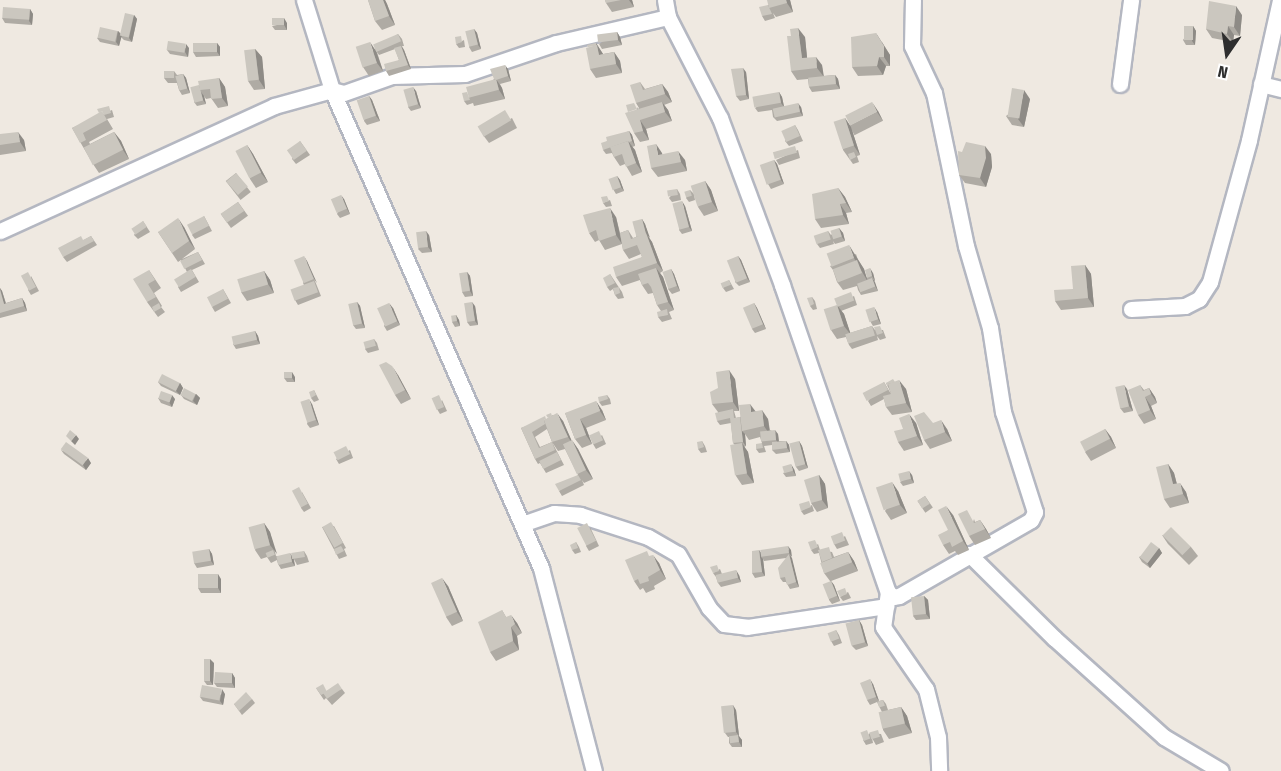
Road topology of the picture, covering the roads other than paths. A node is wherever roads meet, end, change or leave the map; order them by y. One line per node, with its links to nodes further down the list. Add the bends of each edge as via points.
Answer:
1 (304, 0): 10 (street)
2 (665, 0): 6 (street)
3 (913, 0): 14 (street, via 912,46 934,93 966,246 990,328 1003,412 1035,512 1031,520)
4 (1131, 0): 7 (street)
5 (1280, 0): 8 (street)
6 (668, 17): 10 (street, via 556,43 465,74 392,76 344,93); 15 (street, via 720,118)
7 (1120, 84)
8 (1261, 84): 9 (street); 12 (street, via 1210,282 1199,299 1185,306)
9 (1281, 89)
10 (332, 90): 11 (street, via 274,106 209,133); 13 (street)
11 (0, 231)
12 (1131, 309)
13 (522, 524): 15 (street, via 554,513 580,515 648,537 678,554 709,608 724,624 747,627); 16 (street, via 541,568)
14 (969, 554): 15 (street, via 899,596); 18 (street, via 1054,638 1164,737)
15 (887, 599): 17 (street, via 883,627 926,689 938,737)
16 (594, 771)
17 (939, 771)
18 (1221, 771)

